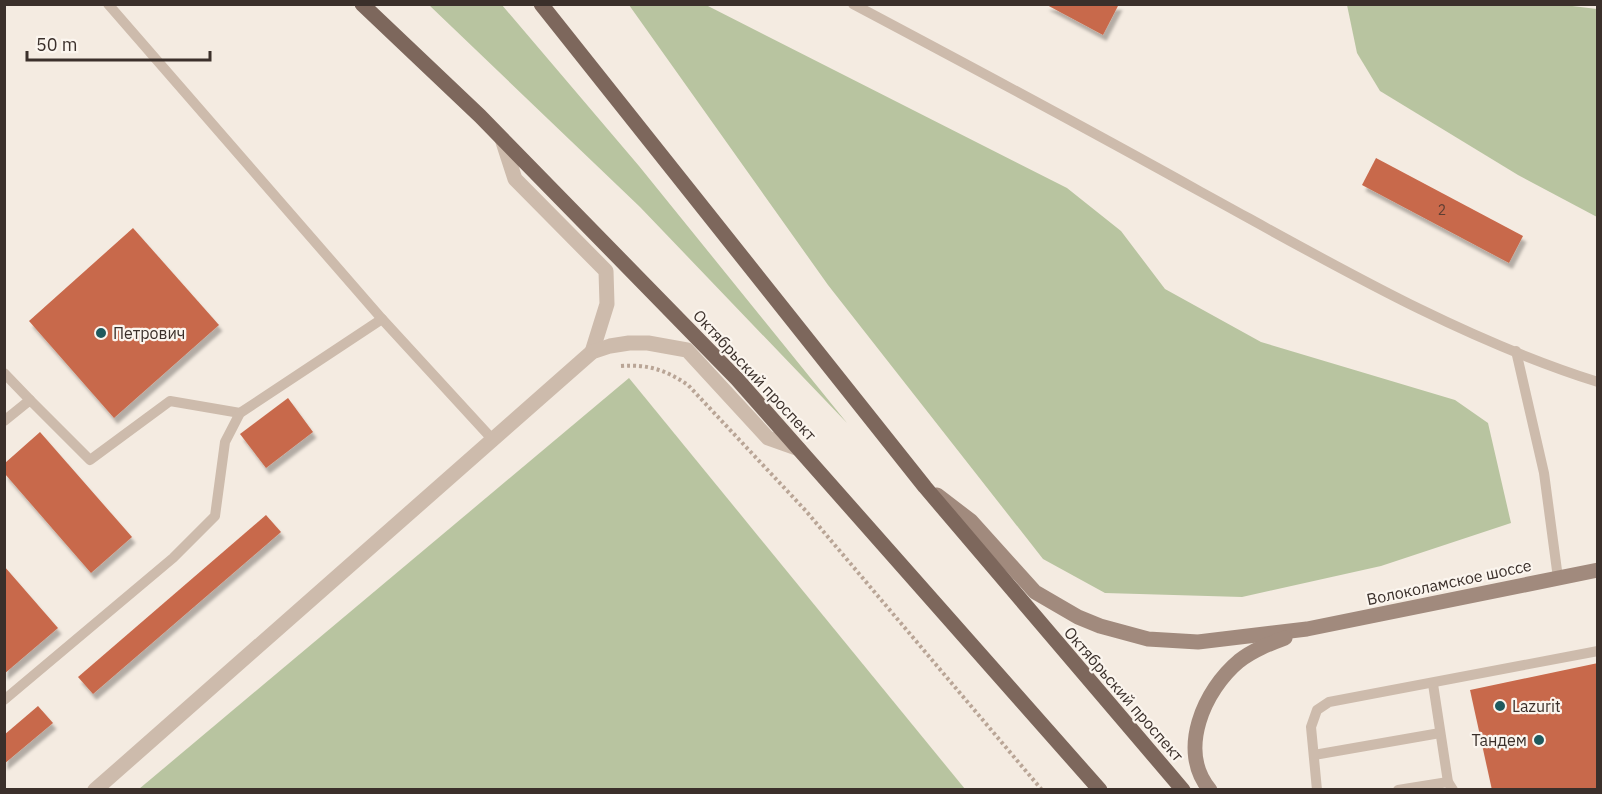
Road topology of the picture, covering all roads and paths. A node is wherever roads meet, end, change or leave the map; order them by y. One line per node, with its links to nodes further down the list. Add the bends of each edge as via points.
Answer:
1 (108, 4): 6 (lane)
2 (363, 4): 5 (main road, Октябрьский проспект)
3 (542, 4): 17 (main road, Октябрьский проспект)
4 (854, 4): 7 (lane, via 1339,268)
5 (502, 139): 8 (street, via 515,179 606,271 607,304); 16 (main road, Октябрьский проспект, via 737,379)
6 (382, 319): 13 (lane); 15 (lane)
7 (1516, 351): 11 (lane); 19 (lane, via 1544,473)
8 (592, 352): 15 (street); 16 (street, via 629,343 687,350 768,438)
9 (618, 367): 28 (path, via 641,365 668,372 688,385 806,511)
10 (4, 373): 12 (lane)
11 (1598, 382)
12 (30, 400): 13 (lane, via 90,460 170,401); 14 (lane)
13 (240, 413): 23 (lane, via 225,442 215,516 173,558)
14 (4, 421)
15 (494, 441): 27 (street)
16 (799, 449): 29 (main road, Октябрьский проспект)
17 (925, 487): 20 (main road, Волоколамское шоссе, via 971,521 1035,592 1100,626 1148,639 1198,642); 30 (main road, Октябрьский проспект)
18 (1598, 570): 19 (main road, Волоколамское шоссе)
19 (1558, 578): 20 (main road, Волоколамское шоссе)
20 (1307, 629): 31 (main road, Волоколамское шоссе, via 1249,654 1212,692 1197,730 1194,756 1200,778)
21 (1598, 651): 22 (lane)
22 (1433, 684): 24 (lane); 25 (lane, via 1329,702 1317,710 1311,727)
23 (4, 700)
24 (1440, 733): 25 (lane); 26 (lane)
25 (1314, 755): 32 (lane)
26 (1450, 786): 33 (lane)
27 (95, 789)
28 (1041, 789)
29 (1100, 789)
30 (1183, 789)
31 (1210, 789)
32 (1317, 789)
33 (1398, 789)

